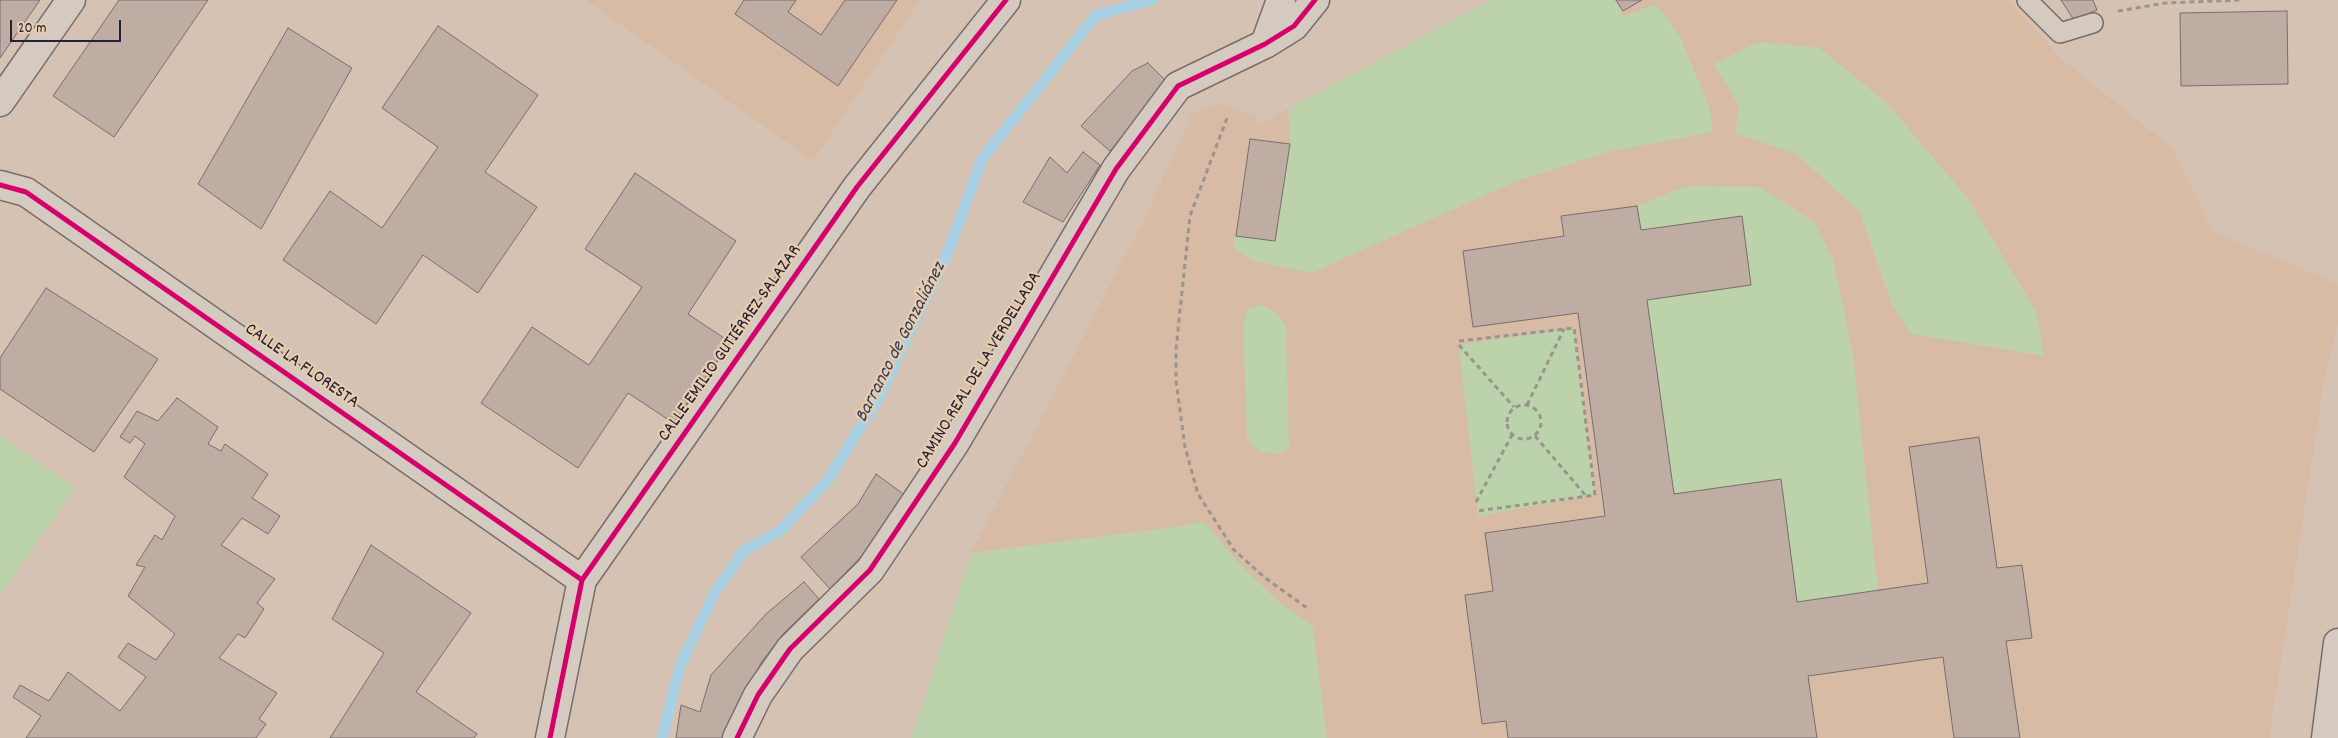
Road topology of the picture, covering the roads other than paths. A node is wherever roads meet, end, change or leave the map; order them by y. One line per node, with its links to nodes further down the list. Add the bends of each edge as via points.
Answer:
1 (72, 0): 8 (street)
2 (1006, 0): 10 (street, CALLE EMILIO GUTIÉRREZ SALAZAR, via 857,187)
3 (1281, 0): 7 (street)
4 (1315, 0): 7 (street, CAMINO REAL DE LA VERDELLADA, via 1294,26)
5 (2027, 0): 6 (lane, via 2060,33)
6 (2093, 23)
7 (1265, 44): 13 (street, CAMINO REAL DE LA VERDELLADA, via 1178,86 1116,169 955,444 870,570 790,650 758,696)
8 (0, 102)
9 (0, 185): 10 (street, CALLE LA FLORESTA, via 26,192)
10 (582, 580): 12 (street, CALLE EMILIO GUTIÉRREZ SALAZAR)
11 (2338, 643): 14 (street)
12 (550, 738)
13 (737, 738)
14 (2326, 738)

